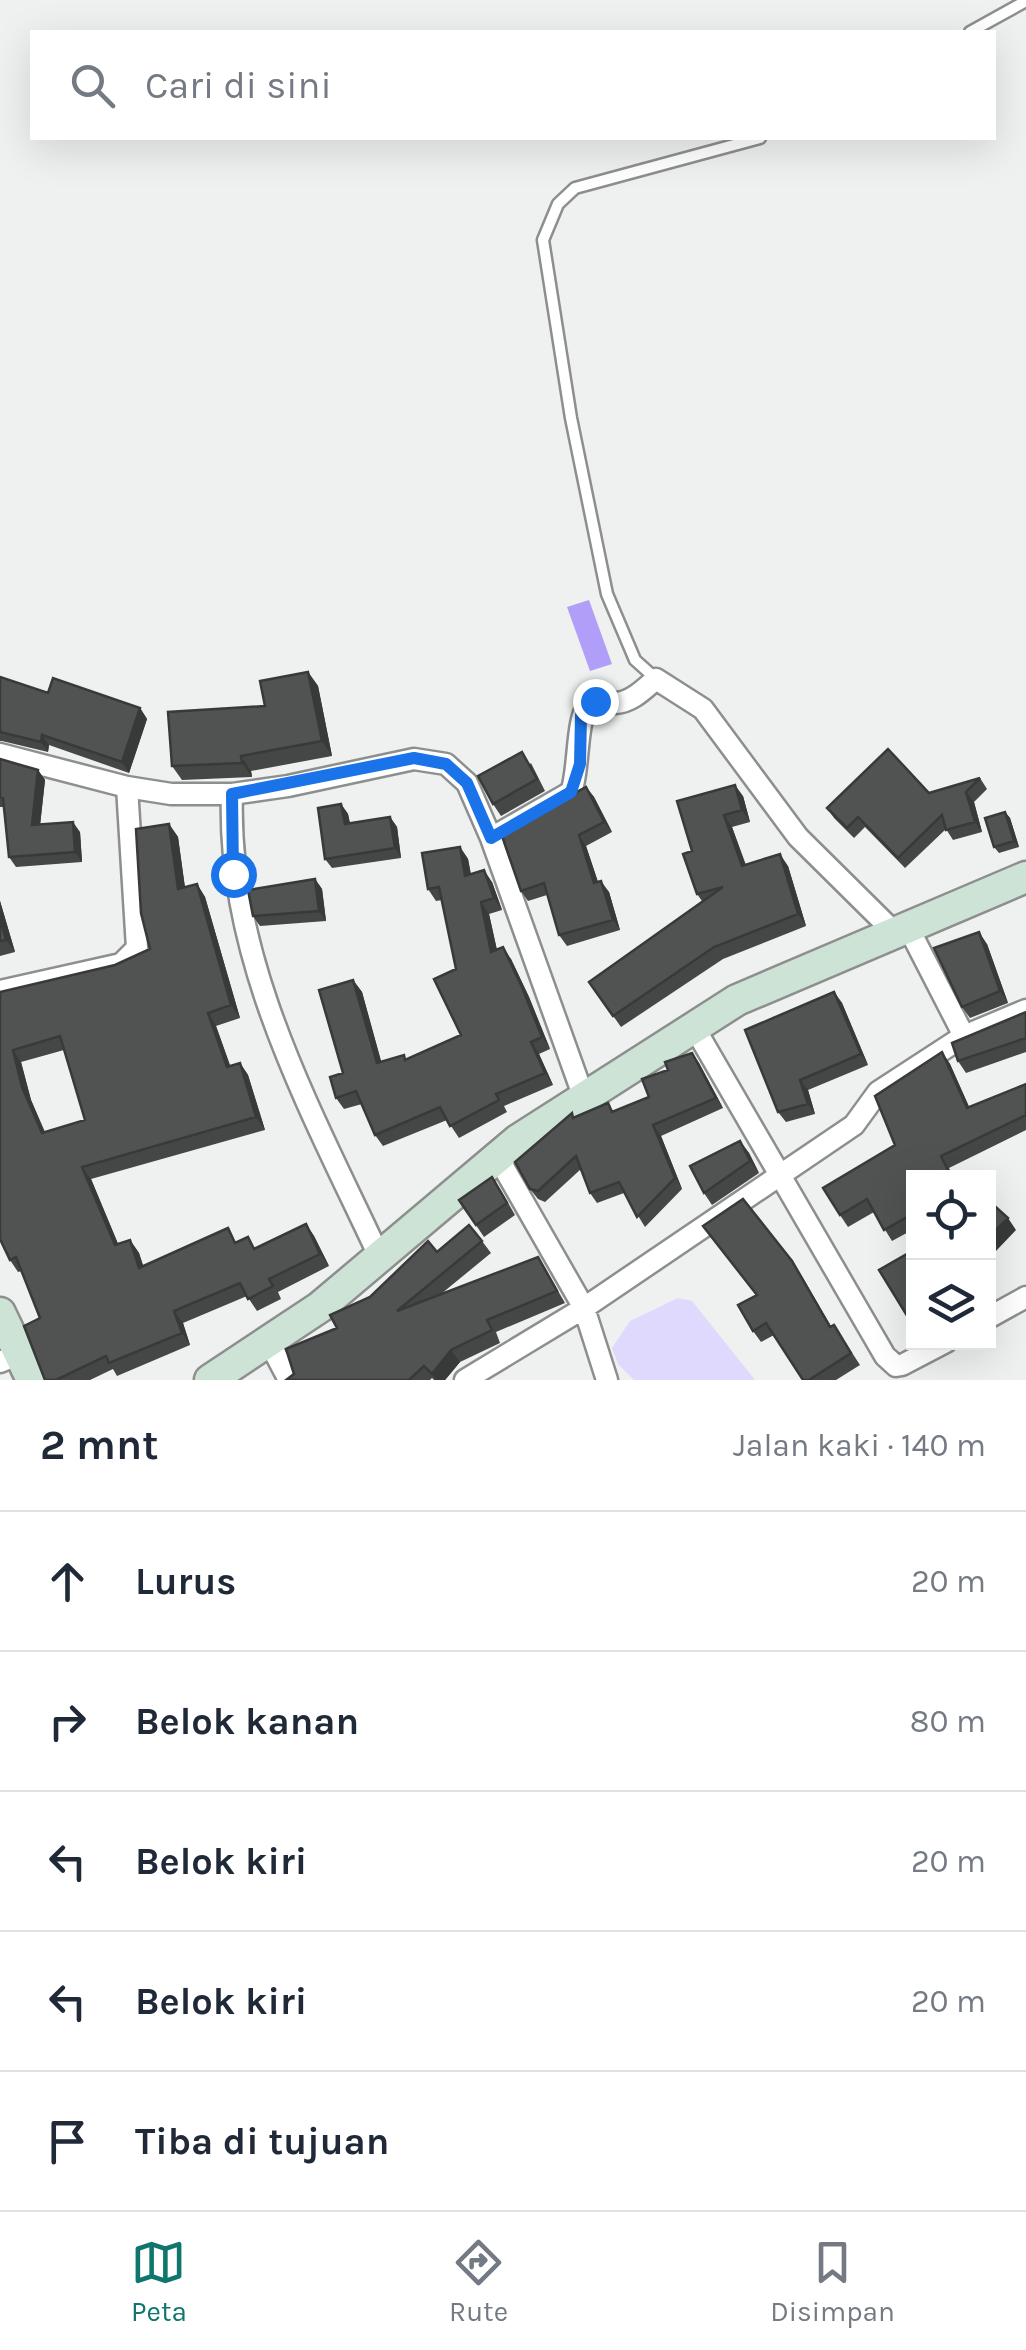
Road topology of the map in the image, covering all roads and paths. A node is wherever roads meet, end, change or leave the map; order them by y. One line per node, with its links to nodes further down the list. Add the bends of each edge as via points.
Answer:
1 (1026, 1): 2 (lane)
2 (974, 30)
3 (753, 140): 4 (lane, via 574,188 558,204 542,240 607,594 636,660)
4 (656, 679): 8 (street, via 624,702 595,701 584,708 571,792); 10 (street, via 703,710 798,837)
5 (0, 754): 6 (street)
6 (127, 787): 7 (street); 11 (street, via 138,948 121,964)
7 (232, 794): 8 (street, via 414,758 446,764 467,783); 18 (street, via 233,874 258,975 302,1091)
8 (491, 838): 15 (street)
9 (1026, 877): 10 (street)
10 (902, 931): 13 (street, via 737,1000); 14 (street)
11 (0, 990)
12 (1024, 1017): 14 (street)
13 (694, 1027): 15 (street); 17 (street)
14 (964, 1036): 17 (street, via 878,1092 854,1125)
15 (584, 1098): 16 (street)
16 (497, 1156): 18 (street); 20 (street)
17 (781, 1175): 20 (street); 24 (street, via 890,1362 910,1364)
18 (378, 1256): 23 (street)
19 (1026, 1297): 22 (street)
20 (584, 1308): 28 (street); 29 (street)
21 (0, 1313): 25 (street)
22 (996, 1314)
23 (270, 1344): 26 (street); 27 (street)
24 (933, 1350)
25 (17, 1365)
26 (210, 1380)
27 (289, 1380)
28 (465, 1380)
29 (607, 1380)

